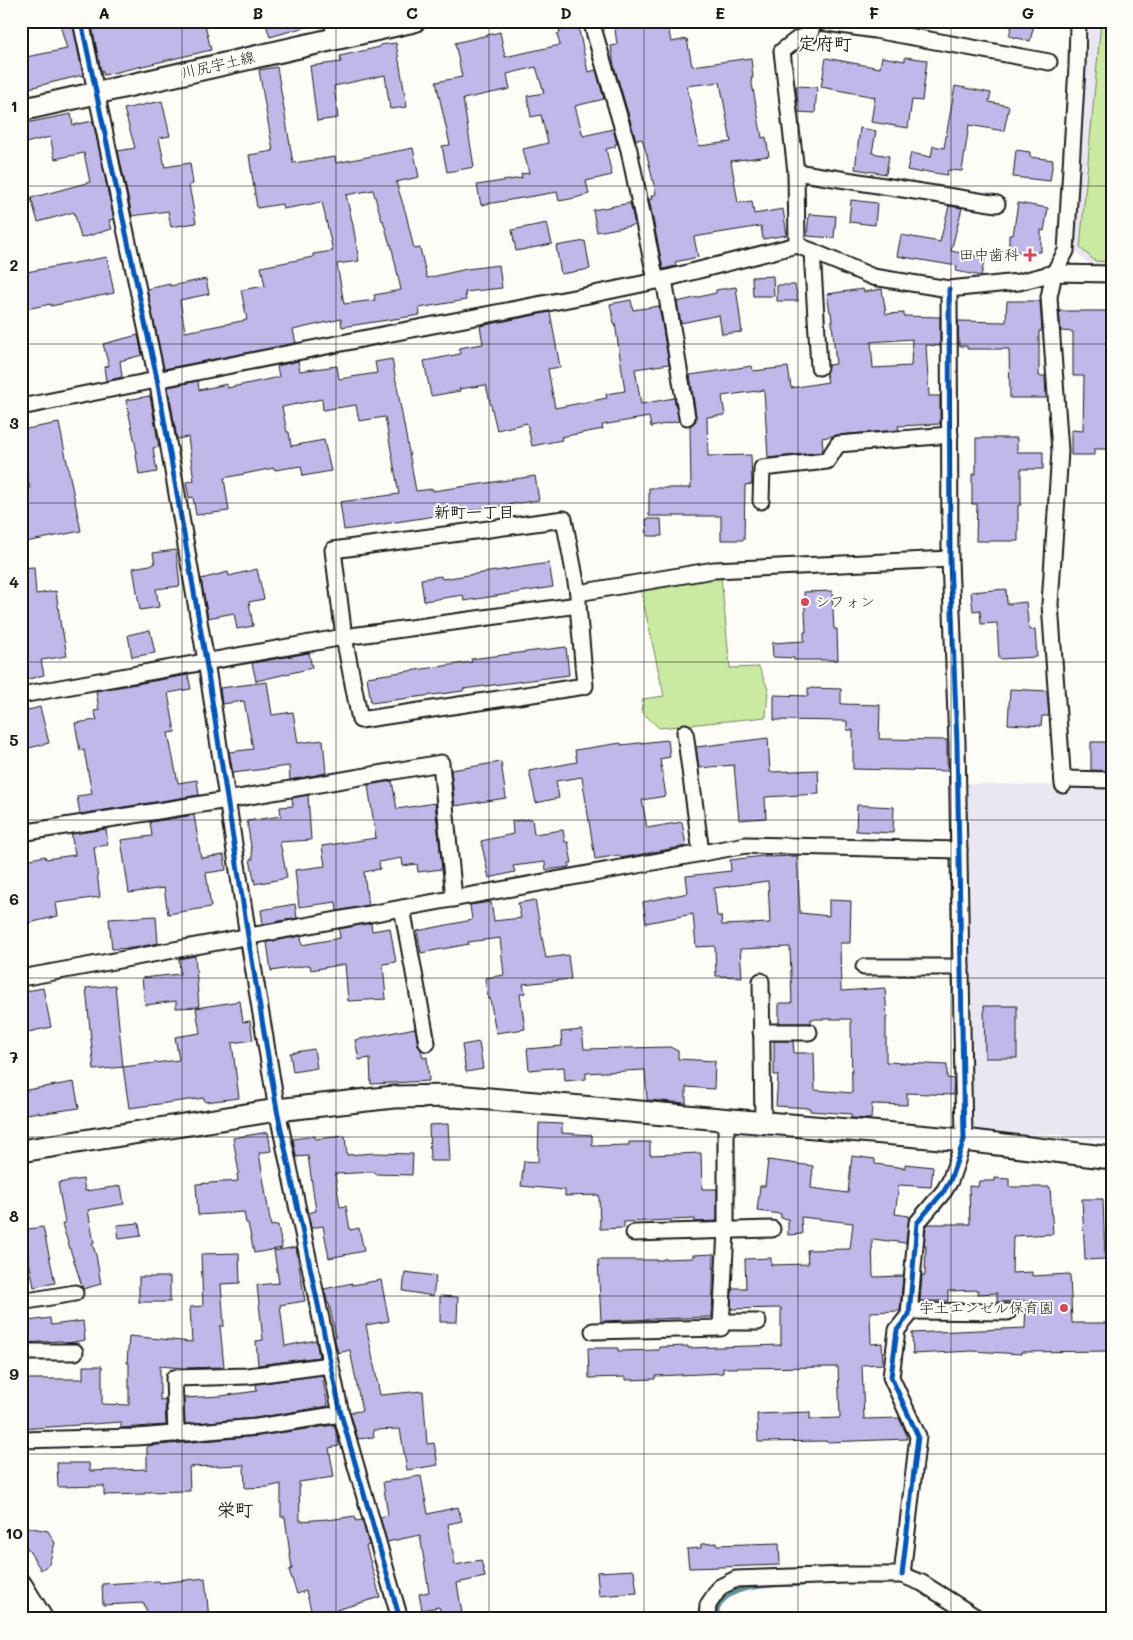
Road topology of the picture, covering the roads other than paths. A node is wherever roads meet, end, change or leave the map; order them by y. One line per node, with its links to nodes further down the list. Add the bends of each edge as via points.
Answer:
1 (81, 21): 8 (street)
2 (414, 21): 6 (street, 川尻宇土線)
3 (591, 21): 16 (street, via 629,150)
4 (813, 21): 7 (street); 10 (street, via 810,35 799,38 782,51)
5 (1078, 21): 14 (street, via 1066,251)
6 (334, 30): 8 (street, 川尻宇土線)
7 (1049, 62)
8 (98, 93): 9 (street, 川尻宇土線); 19 (street)
9 (21, 110)
10 (796, 172): 11 (street); 12 (street)
11 (997, 204)
12 (797, 245): 13 (street); 16 (street)
13 (812, 251): 17 (street, via 873,278); 18 (street)
14 (1054, 273): 15 (street); 17 (street, via 1019,282); 30 (street, via 1049,297 1060,451 1050,604 1063,782)
15 (1112, 274)
16 (660, 280): 19 (street); 21 (street)
17 (949, 289): 22 (street)
18 (819, 367)
19 (157, 379): 20 (street); 27 (street)
20 (21, 406)
21 (687, 417)
22 (950, 435): 23 (street, via 838,444 828,461 762,468); 24 (street)
23 (761, 501)
24 (950, 559): 25 (street, via 714,570); 33 (street)
25 (578, 599): 26 (street); 26 (street, via 585,686 360,720); 26 (street, via 564,519 333,550)
26 (344, 636): 27 (street)
27 (206, 661): 28 (street); 31 (street)
28 (21, 695)
29 (684, 732): 34 (street)
30 (1112, 780)
31 (227, 800): 32 (street); 35 (street, via 441,763); 37 (street)
32 (21, 833)
33 (959, 850): 34 (street, via 746,845); 39 (street)
34 (701, 853): 35 (street)
35 (454, 899): 36 (street)
36 (402, 908): 37 (street); 44 (street)
37 (248, 936): 40 (street); 45 (street)
38 (864, 967): 39 (street)
39 (961, 967): 48 (street)
40 (21, 978)
41 (761, 981): 42 (street)
42 (761, 1032): 43 (street); 47 (street)
43 (809, 1032)
44 (427, 1043)
45 (277, 1110): 46 (street, via 394,1097 455,1096); 49 (street); 63 (street)
46 (726, 1119): 47 (street); 52 (street)
47 (763, 1122): 48 (street)
48 (964, 1140): 50 (street); 56 (street, via 950,1181 918,1224)
49 (21, 1151)
50 (1112, 1158)
51 (772, 1229): 52 (street)
52 (726, 1230): 53 (street); 58 (street)
53 (634, 1233)
54 (75, 1293): 55 (street)
55 (21, 1302)
56 (910, 1311): 57 (street); 67 (street, via 897,1330 891,1377 918,1436)
57 (1008, 1312)
58 (722, 1322): 59 (street); 60 (street, via 721,1328)
59 (758, 1322)
60 (593, 1331)
61 (21, 1352): 62 (street)
62 (75, 1352)
63 (330, 1365): 64 (street); 65 (street, via 248,1376 174,1378)
64 (341, 1414): 65 (street, via 257,1427); 70 (street)
65 (176, 1434): 66 (street)
66 (21, 1440)
67 (902, 1575): 71 (street, via 736,1579 720,1587 708,1605); 72 (street, via 922,1583)
68 (21, 1586): 69 (street)
69 (42, 1619)
70 (400, 1619)
71 (707, 1619)
72 (979, 1619)

